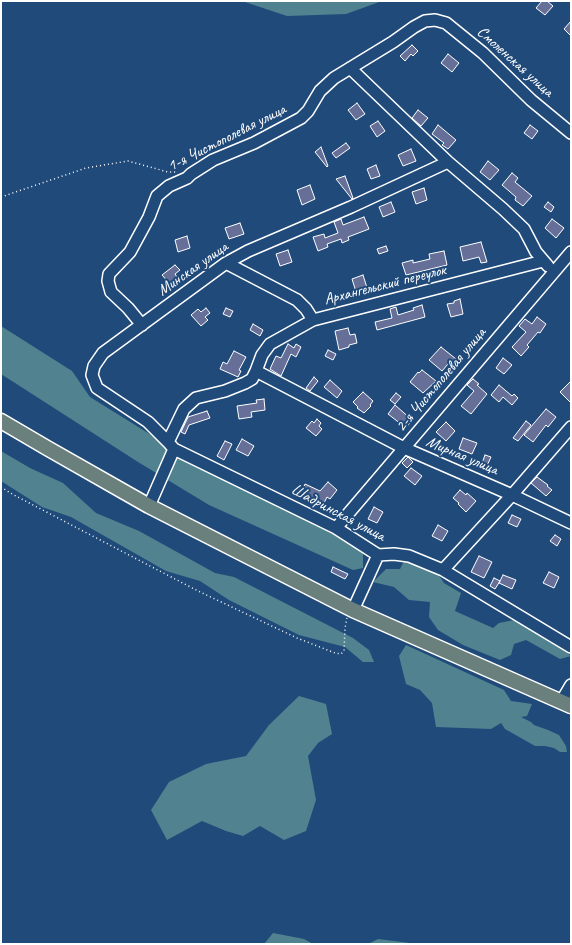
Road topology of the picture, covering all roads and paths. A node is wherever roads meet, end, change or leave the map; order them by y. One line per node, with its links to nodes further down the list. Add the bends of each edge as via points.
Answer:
1 (435, 20): 2 (street, 1-я Чистополевая улица, via 425,21 414,27); 3 (street, Смоленская улица, via 446,23)
2 (350, 68): 4 (street); 5 (street, 1-я Чистополевая улица, via 320,91 301,118 254,143 213,160)
3 (571, 133)
4 (448, 162): 8 (street, via 524,229); 9 (street, Минская улица)
5 (191, 174): 6 (path, via 168,172 128,161 86,168); 12 (street, 1-я Чистополевая улица, via 182,181 168,186 158,196 130,252 109,274 111,292)
6 (1, 197)
7 (569, 258): 10 (street, 2-я Чистополевая улица)
8 (543, 261): 10 (street); 11 (street, Архангельский переулок)
9 (226, 263): 11 (street, via 297,300); 12 (street, Минская улица)
10 (553, 273): 17 (street, 2-я Чистополевая улица)
11 (313, 320): 13 (street, Архангельский переулок, via 270,344 262,355)
12 (142, 325): 16 (street, Минская улица, via 103,353 94,366 92,375 97,388 148,422)
13 (256, 371): 16 (street, via 252,379 245,383 189,402); 17 (street, Мирная улица)
14 (1, 421): 20 (main road)
15 (571, 427): 19 (street)
16 (171, 446): 20 (street); 22 (street, Шадринская улица)
17 (404, 448): 19 (street, Мирная улица); 22 (street, 2-я Чистополевая улица)
18 (1, 487): 25 (path, via 198,591 297,638 335,653 341,654 344,651 345,628)
19 (512, 495): 21 (street, Мирная улица); 24 (street)
20 (149, 506): 25 (main road)
21 (571, 523)
22 (336, 528): 23 (street, Шадринская улица)
23 (378, 555): 24 (street, Шадринская улица, via 409,556); 25 (street)
24 (443, 570): 26 (street, Шадринская улица)
25 (353, 610): 28 (main road)
26 (571, 647)
27 (571, 685): 28 (street)
28 (566, 704)

